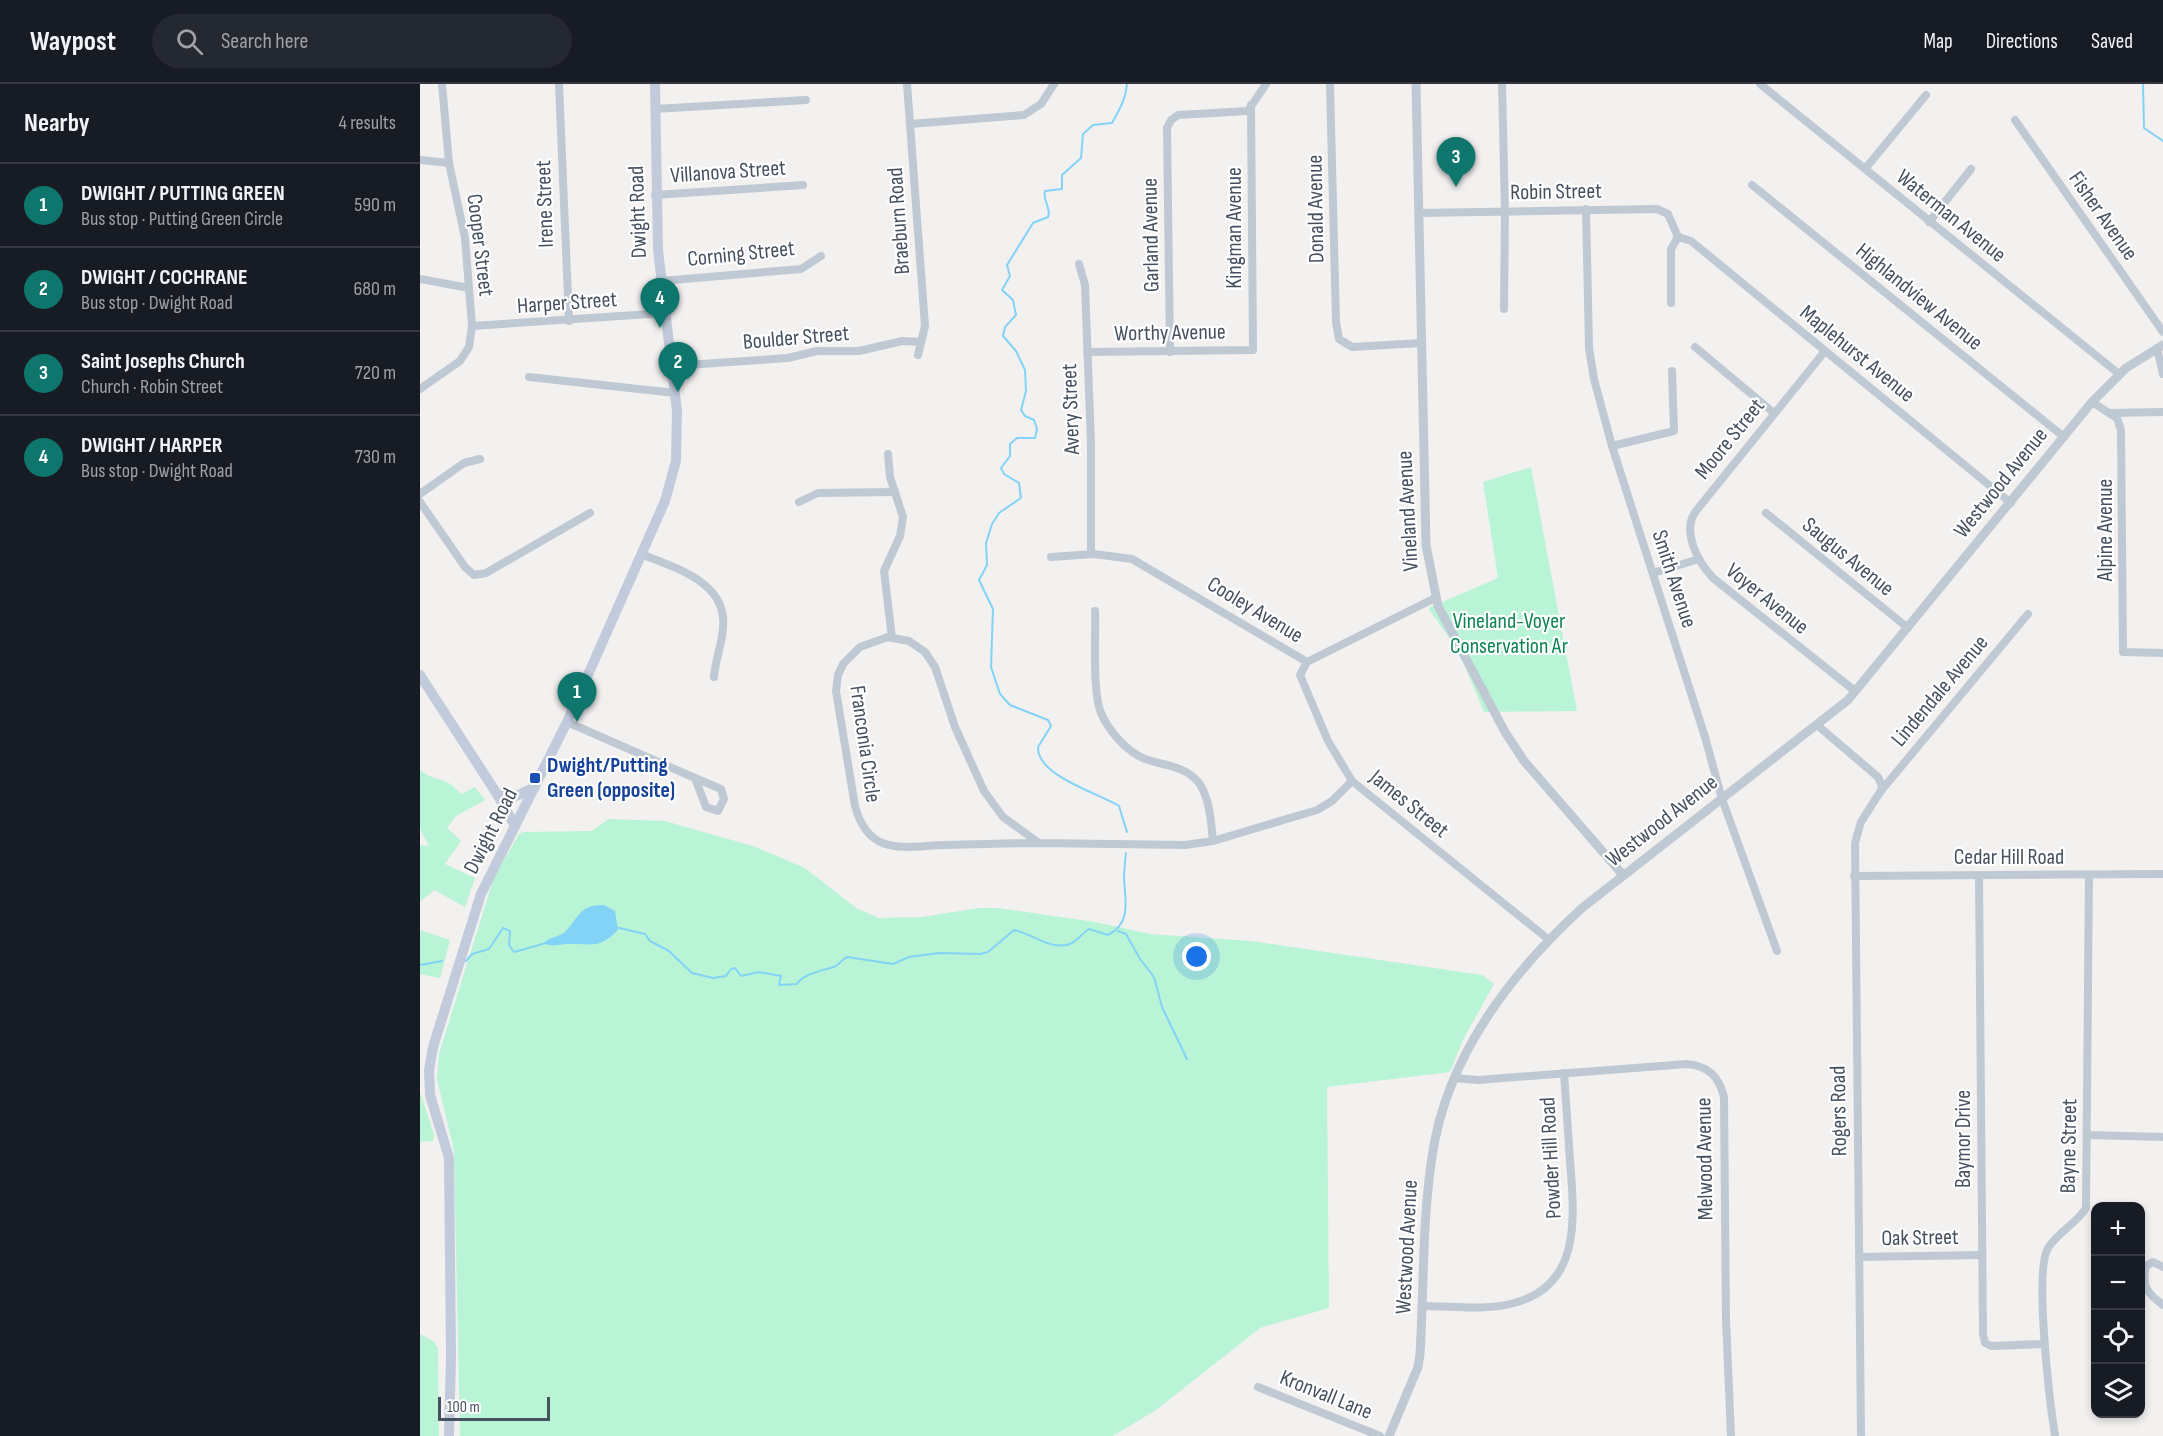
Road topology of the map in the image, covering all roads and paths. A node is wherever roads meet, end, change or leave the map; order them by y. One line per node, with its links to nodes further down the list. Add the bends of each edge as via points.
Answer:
1 (442, 84): 18 (street, Cooper Street)
2 (559, 84): 37 (street, Irene Street)
3 (655, 84): 14 (main road, Dwight Road)
4 (907, 84): 16 (street, Braeburn Road)
5 (1054, 84): 16 (street, via 1041,105 1024,115)
6 (1266, 84): 13 (street)
7 (1330, 84): 41 (street, Donald Avenue, via 1337,333 1343,344 1352,347)
8 (1416, 84): 26 (street, Vineland Avenue)
9 (1502, 84): 25 (street)
10 (1760, 84): 19 (street, Waterman Avenue)
11 (1926, 95): 19 (street)
12 (806, 100): 14 (street)
13 (1251, 105): 44 (street, Kingman Avenue); 47 (street, Garland Avenue, via 1244,113 1184,114 1172,118 1167,128)
14 (655, 109): 23 (main road, Dwight Road)
15 (2015, 120): 39 (street, Fisher Avenue)
16 (910, 124): 40 (street, Braeburn Road, via 925,326)
17 (420, 160): 18 (street)
18 (449, 163): 33 (street, Cooper Street, via 465,238)
19 (1865, 169): 27 (street, Waterman Avenue)
20 (1971, 169): 27 (street)
21 (803, 185): 23 (street, Villanova Street)
22 (1752, 185): 60 (street, Highlandview Avenue)
23 (655, 195): 32 (main road, Dwight Road)
24 (1586, 209): 25 (street, Robin Street); 28 (street, Robin Street, via 1660,210 1669,217); 61 (street, Smith Avenue, via 1589,348)
25 (1505, 211): 26 (street, Robin Street); 35 (street)
26 (1419, 213): 41 (street, Vineland Avenue)
27 (1929, 222): 51 (street, Waterman Avenue)
28 (1678, 237): 34 (street, via 1671,249); 45 (street, Maplehurst Avenue, via 1691,241)
29 (821, 256): 32 (street, Corning Street, via 801,269)
30 (1079, 264): 46 (street, Avery Street, via 1085,285)
31 (421, 280): 33 (street)
32 (661, 281): 36 (main road, Dwight Road)
33 (468, 288): 38 (street, Cooper Street)
34 (1671, 303)
35 (1504, 309)
36 (665, 313): 37 (street, Harper Street); 49 (main road, Dwight Road)
37 (569, 321): 38 (street, Harper Street)
38 (472, 326): 54 (street, Cooper Street, via 469,346 459,362)
39 (2163, 332)
40 (921, 342): 48 (street, Braeburn Road); 49 (street, Boulder Street, via 902,341 859,351 817,351 788,358)
41 (1421, 342): 76 (street, Vineland Avenue, via 1426,545)
42 (2160, 346): 51 (street, Westwood Avenue); 52 (street)
43 (1695, 348): 59 (street)
44 (1253, 350): 47 (street, Worthy Avenue)
45 (1825, 351): 59 (street, Moore Street); 68 (street, Maplehurst Avenue)
46 (1088, 352): 47 (street, Worthy Avenue); 72 (street, Avery Street)
47 (1170, 352)
48 (918, 355)
49 (672, 366): 55 (main road, Dwight Road)
50 (1672, 371): 61 (street, via 1674,430)
51 (2119, 374): 56 (street, Westwood Avenue)
52 (2163, 374)
53 (529, 377): 55 (street)
54 (420, 389)
55 (675, 393): 71 (main road, Dwight Road, via 678,435 674,473)
56 (2092, 402): 57 (street); 60 (street, Westwood Avenue)
57 (2109, 412): 58 (street); 81 (street, Alpine Avenue, via 2119,422 2122,435 2123,652)
58 (2163, 412)
59 (1774, 413): 74 (street, Moore Street, via 1693,515 1691,533)
60 (2064, 437): 68 (street, Westwood Avenue)
61 (1612, 446): 75 (street, Smith Avenue)
62 (888, 454): 64 (street)
63 (480, 459): 65 (street, via 464,463)
64 (896, 492): 67 (street, via 818,493); 80 (street, via 902,529 884,576)
65 (420, 494)
66 (420, 502): 69 (street, via 474,575 486,573)
67 (799, 502)
68 (2011, 502): 79 (street, Westwood Avenue)
69 (590, 513)
70 (1766, 513): 79 (street, Saugus Avenue)
71 (641, 554): 83 (street, via 701,581 717,597 724,626); 86 (main road, Dwight Road)
72 (1091, 554): 73 (street, Cooley Avenue); 82 (street, Cooley Avenue, via 1125,557 1145,565)
73 (1051, 557)
74 (1699, 559): 75 (street, Voyer Avenue); 85 (street, Voyer Avenue, via 1723,587)
75 (1653, 573): 93 (street, Smith Avenue)
76 (1434, 598): 82 (street, Cooley Avenue); 98 (street, Vineland Avenue, via 1516,750)
77 (1095, 611): 95 (street, via 1099,708 1106,724 1140,756 1178,767 1196,780 1207,800)
78 (2028, 614): 91 (street, Lindendale Avenue)
79 (1908, 628): 85 (street, Westwood Avenue)
80 (892, 638): 96 (street, via 917,645 932,661 955,727 984,791 1002,817); 96 (street, Franconia Circle, via 860,647 843,664 837,680 852,793 862,826 878,840 904,849)
81 (2163, 653)
82 (1307, 662): 89 (street, James Street, via 1300,675 1304,690)
83 (714, 677)
84 (421, 681): 92 (main road)
85 (1855, 691): 87 (street, Westwood Avenue)
86 (567, 722): 88 (street); 90 (main road, Dwight Road)
87 (1817, 725): 91 (street, via 1878,777); 93 (street, Westwood Avenue)
88 (695, 778): 88 (street, via 706,807 718,811 724,800 721,789)
89 (1352, 781): 95 (street, Franconia Circle, via 1317,810); 102 (street, James Street)
90 (535, 787): 92 (main road, via 514,797); 94 (main road, Dwight Road)
91 (1880, 792): 101 (street, Rogers Road, via 1860,826)
92 (497, 794): 94 (main road)
93 (1722, 799): 98 (street, Westwood Avenue); 103 (street, Smith Avenue)
94 (515, 826): 115 (main road, Dwight Road, via 473,914 429,1070 432,1106 448,1158)
95 (1214, 841): 96 (street, Franconia Circle, via 1185,845)
96 (1039, 843)
97 (2163, 874): 100 (street, Cedar Hill Road)
98 (1623, 875): 102 (street, Westwood Avenue)
99 (1979, 875): 100 (street, Cedar Hill Road); 101 (street, Cedar Hill Road); 108 (street, Baymor Drive)
100 (2089, 875): 106 (street, Bayne Street)
101 (1854, 876): 109 (street, Rogers Road)
102 (1548, 939): 105 (street, Westwood Avenue, via 1497,1000)
103 (1777, 951)
104 (1564, 1073): 105 (street, Melwood Avenue, via 1478,1080); 112 (street, Powder Hill Road, via 1574,1220 1560,1270 1540,1291 1517,1302 1493,1307); 118 (street, Melwood Avenue, via 1687,1064 1707,1068 1719,1081 1724,1097)
105 (1454, 1077): 112 (street, Westwood Avenue, via 1432,1155)
106 (2087, 1135): 107 (street); 113 (street, Bayne Street, via 2086,1208 2079,1220 2048,1248 2044,1264)
107 (2163, 1137)
108 (1982, 1255): 109 (street, Oak Street); 113 (street, Baymor Drive, via 1985,1343)
109 (1859, 1257): 119 (street, Rogers Road)
110 (2163, 1267): 111 (street, via 2153,1262 2146,1266 2143,1280)
111 (2163, 1305)
112 (1423, 1306): 117 (street, Westwood Avenue, via 1418,1366)
113 (2044, 1344): 120 (street, Bayne Street)
114 (1258, 1387): 116 (street, Kronvall Lane)
115 (449, 1436)
116 (1380, 1436)
117 (1389, 1436)
118 (1731, 1436)
119 (1861, 1436)
120 (2055, 1436)

